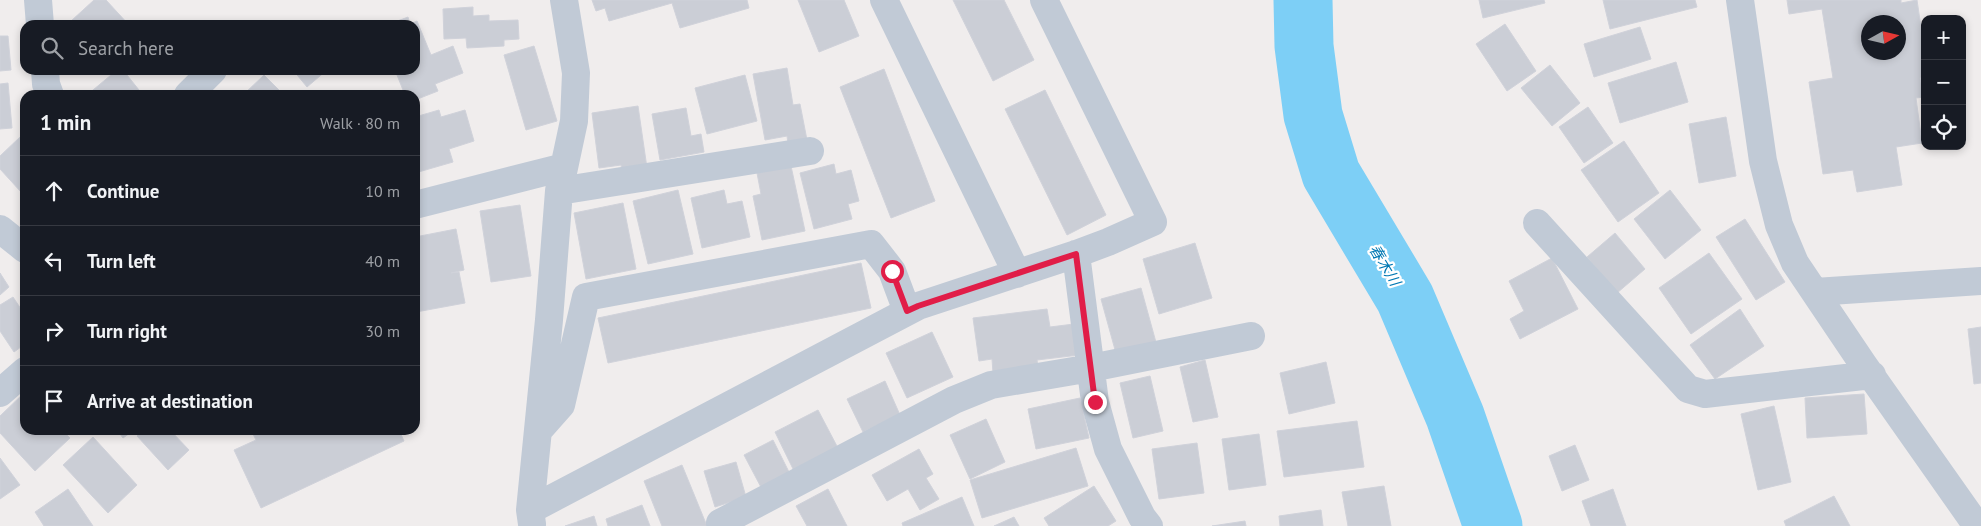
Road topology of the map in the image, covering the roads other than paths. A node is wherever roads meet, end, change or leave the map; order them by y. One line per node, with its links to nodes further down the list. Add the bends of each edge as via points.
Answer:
1 (38, 0): 6 (street)
2 (564, 0): 12 (street, via 576,73 574,121)
3 (884, 0): 18 (street)
4 (1044, 0): 17 (street, via 1153,222)
5 (1740, 0): 20 (street, via 1762,161 1779,225 1795,263)
6 (40, 20)
7 (45, 75): 9 (street)
8 (208, 75): 10 (street)
9 (48, 90)
10 (193, 90)
11 (810, 151): 12 (street)
12 (562, 179): 13 (street); 27 (street)
13 (420, 203)
14 (1537, 223): 25 (street, via 1688,389 1705,394)
15 (0, 229): 16 (street)
16 (20, 245)
17 (1076, 254): 18 (street); 23 (street)
18 (1017, 274): 21 (street)
19 (1981, 281): 20 (street)
20 (1815, 292): 25 (street)
21 (907, 311): 27 (street, via 892,271 871,244 586,297 561,405); 28 (street)
22 (1251, 336): 23 (street)
23 (1091, 368): 29 (street, via 991,385 954,400); 30 (street, via 1095,402 1108,449)
24 (20, 375): 26 (street)
25 (1872, 375): 31 (street)
26 (0, 393)
27 (538, 431): 28 (street)
28 (531, 518)
29 (720, 523)
30 (1149, 526)
31 (1977, 526)

